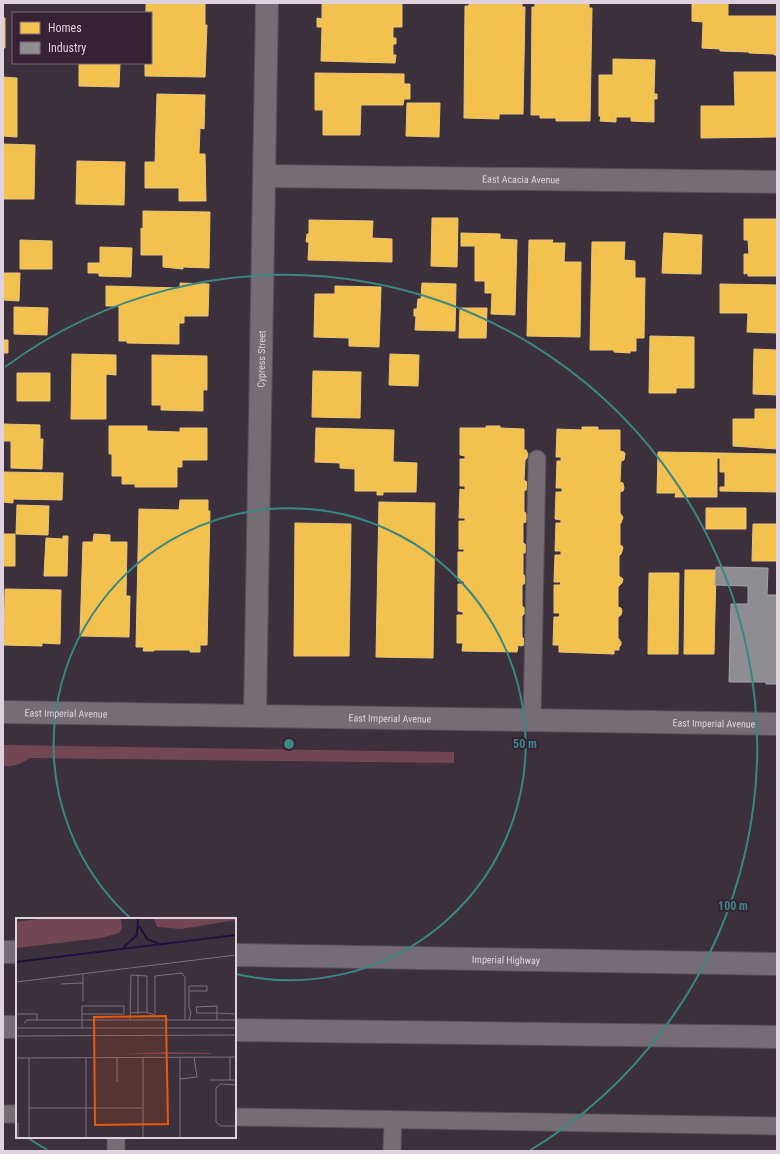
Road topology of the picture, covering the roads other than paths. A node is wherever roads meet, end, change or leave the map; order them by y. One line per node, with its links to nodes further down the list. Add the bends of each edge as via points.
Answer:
1 (267, 3): 2 (street, Cypress Street)
2 (264, 176): 3 (street, East Acacia Avenue); 6 (street, Cypress Street)
3 (777, 182)
4 (536, 459): 7 (lane)
5 (3, 712): 6 (street, East Imperial Avenue)
6 (255, 715): 7 (street, East Imperial Avenue)
7 (532, 720): 8 (street, East Imperial Avenue)
8 (777, 724)
9 (3, 952): 10 (main road)
10 (16, 952)
11 (236, 955): 12 (main road, Imperial Highway)
12 (777, 964)
13 (3, 1027): 14 (main road)
14 (16, 1027)
15 (236, 1030): 16 (main road)
16 (777, 1037)
17 (3, 1114): 18 (lane)
18 (16, 1114)
19 (236, 1117): 20 (lane)
20 (393, 1120): 21 (lane); 24 (lane)
21 (777, 1126)
22 (116, 1138): 23 (lane)
23 (116, 1151)
24 (392, 1151)

